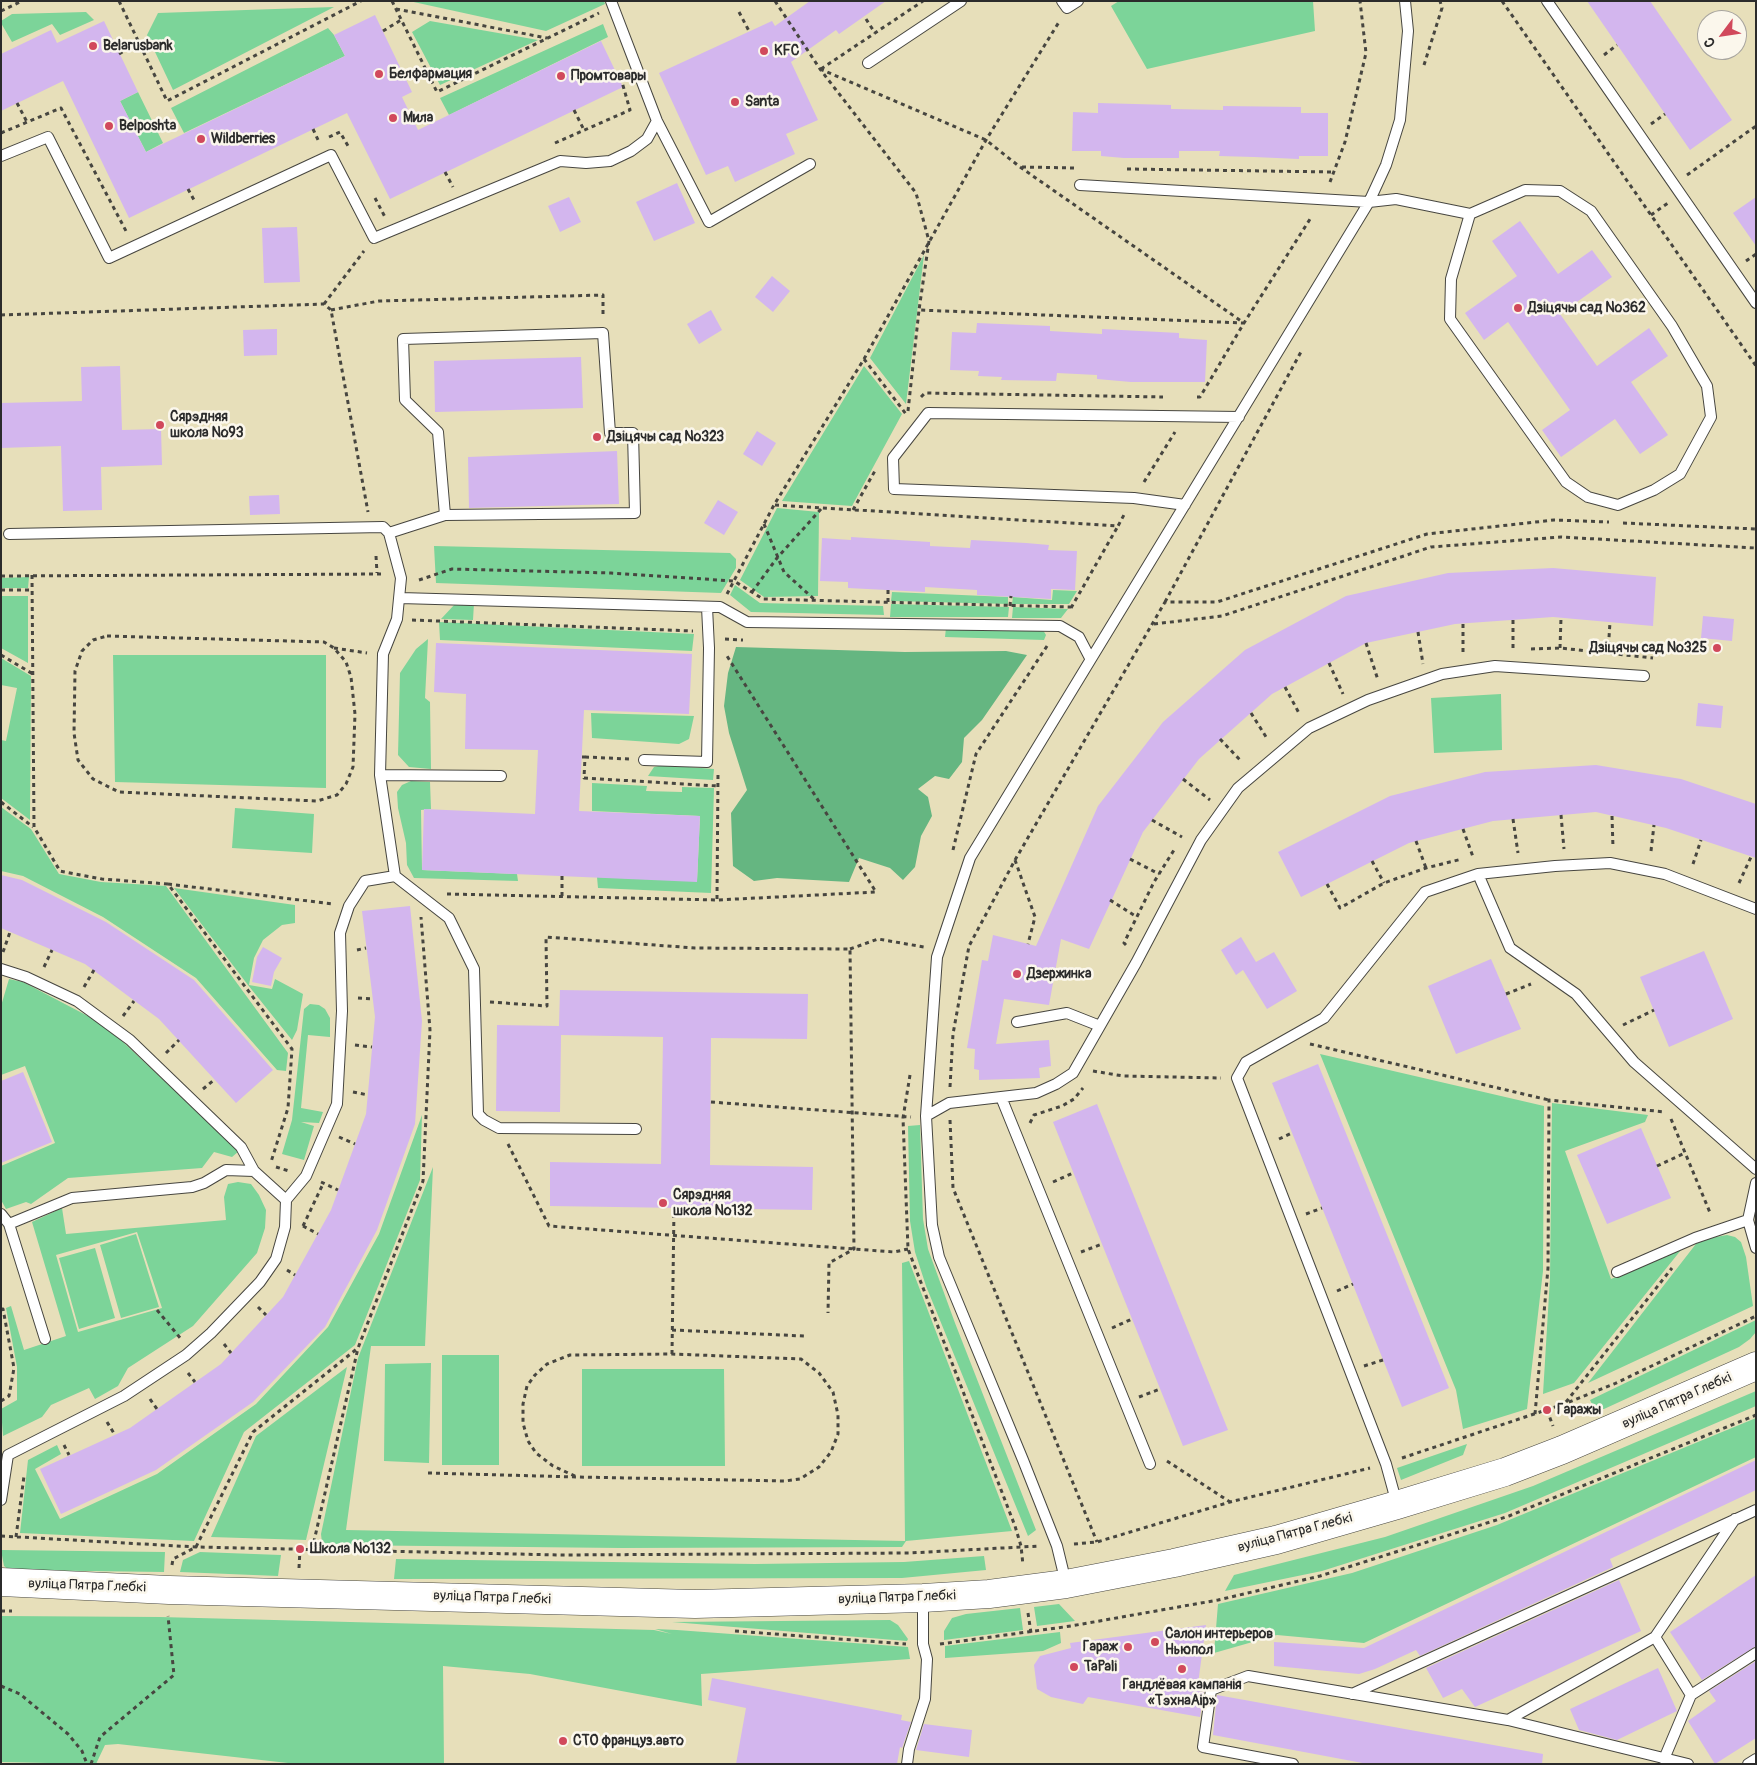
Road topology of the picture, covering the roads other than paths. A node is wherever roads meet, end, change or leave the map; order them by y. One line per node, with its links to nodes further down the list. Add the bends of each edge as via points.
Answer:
1 (961, 1): 7 (lane)
2 (1078, 1): 6 (lane)
3 (1405, 1): 12 (lane, via 1408,32 1400,120 1386,165)
4 (1547, 1): 14 (lane)
5 (612, 4): 8 (lane)
6 (1064, 5)
7 (868, 63)
8 (657, 120): 9 (lane, via 647,139 617,158 586,163 560,161 374,238 331,154 109,258 48,137); 10 (lane, via 709,222)
9 (1, 156)
10 (810, 164)
11 (1080, 185): 12 (lane)
12 (1369, 202): 13 (lane, via 1396,199); 15 (lane)
13 (1470, 214): 13 (lane, via 1451,279 1450,319 1566,482 1588,497 1618,505 1654,490 1680,474 1710,417 1707,386 1672,326 1591,211 1560,191 1525,190)
14 (1756, 302)
15 (1239, 417): 16 (lane); 16 (lane, via 928,413 893,458 894,489 1134,498)
16 (1185, 505): 22 (lane)
17 (445, 515): 17 (lane, via 438,432 405,400 403,339 603,333 610,433 633,433 635,513); 18 (lane)
18 (389, 533): 19 (lane, via 384,527 374,527); 20 (lane, via 402,578)
19 (9, 534)
20 (400, 598): 21 (lane); 25 (lane, via 396,619 382,654)
21 (707, 607): 22 (lane, via 720,607 747,622 1060,626 1079,637); 24 (lane, via 707,762)
22 (1090, 658): 34 (lane, via 970,858 937,957)
23 (1644, 676): 32 (lane, via 1495,666 1442,674 1368,700 1308,728 1238,788 1201,840)
24 (644, 760)
25 (380, 775): 26 (lane); 28 (lane)
26 (501, 776)
27 (1478, 874): 29 (lane, via 1610,864 1665,874); 36 (lane, via 1510,948 1576,994 1634,1062); 49 (lane, via 1425,892 1324,1018 1246,1062 1237,1078 1386,1464)
28 (395, 876): 35 (lane, via 449,918 474,969 478,1114 499,1128); 39 (lane, via 365,881 349,906 340,933 342,1010 337,1104 306,1176)
29 (1756, 909)
30 (1, 969): 37 (lane, via 77,1001 112,1025 241,1147)
31 (1017, 1022): 32 (lane, via 1066,1013)
32 (1100, 1026): 33 (lane, via 1073,1073 1036,1093)
33 (1001, 1097): 34 (lane, via 949,1103); 47 (lane)
34 (926, 1116): 53 (lane, via 932,1225 939,1258 1057,1546)
35 (636, 1129)
36 (1756, 1169)
37 (254, 1171): 39 (lane); 42 (lane, via 226,1170 204,1184 192,1187 72,1198)
38 (1756, 1183): 41 (lane)
39 (286, 1200): 48 (lane, via 285,1227 276,1259 260,1282 211,1333 151,1380 8,1455)
40 (1, 1214): 42 (lane)
41 (1748, 1220): 43 (lane); 44 (lane, via 1695,1238)
42 (9, 1224): 45 (lane)
43 (1756, 1248)
44 (1617, 1272)
45 (45, 1339)
46 (1756, 1366): 49 (main road, вуліца Пятра Глебкі, via 1562,1450 1505,1472)
47 (1150, 1464)
48 (1, 1500)
49 (1397, 1505): 53 (main road, вуліца Пятра Глебкі, via 1276,1540)
50 (1756, 1510): 51 (lane)
51 (1736, 1519): 55 (lane); 57 (lane)
52 (1, 1582): 54 (main road, вуліца Пятра Глебкі, via 169,1590 694,1604)
53 (1066, 1584): 54 (main road, вуліца Пятра Глебкі)
54 (923, 1598): 62 (lane, via 923,1644 927,1659 925,1699)
55 (1655, 1637): 58 (lane); 59 (lane)
56 (1756, 1652): 58 (lane)
57 (1352, 1694): 59 (lane); 63 (lane, via 1248,1676 1210,1690 1203,1747)
58 (1691, 1695): 60 (lane)
59 (1508, 1720): 60 (lane)
60 (1664, 1759): 64 (lane)
61 (1756, 1759): 65 (lane)
62 (907, 1764)
63 (1293, 1764)
64 (1688, 1764)
65 (1748, 1764)

